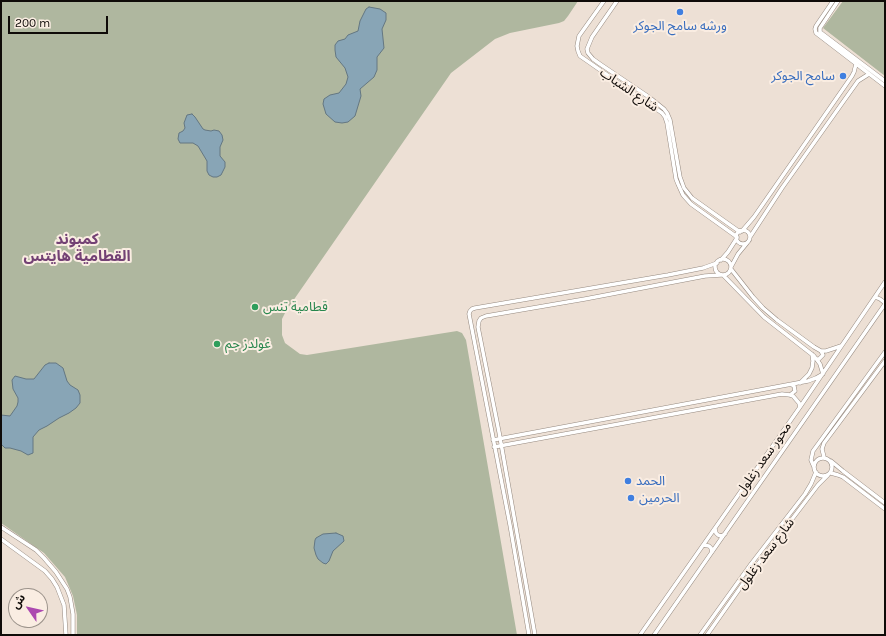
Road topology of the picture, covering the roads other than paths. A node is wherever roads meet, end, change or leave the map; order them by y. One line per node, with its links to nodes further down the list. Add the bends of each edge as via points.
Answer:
1 (604, 1): 15 (street, شارع الشباب, via 579,36 577,46 580,56 662,113 667,123 676,179 683,195 691,204)
2 (617, 1): 13 (street, شارع الشباب, via 592,37 588,53 664,109 670,120 684,188 698,204)
3 (833, 1): 5 (street, via 816,26 816,32)
4 (838, 1): 9 (street, via 820,28 820,32)
5 (856, 64): 6 (street); 7 (street)
6 (853, 74): 8 (street, via 858,75); 11 (street)
7 (869, 74): 8 (street); 10 (street)
8 (860, 79): 12 (street)
9 (885, 81)
10 (885, 86)
11 (749, 223): 12 (street); 13 (street)
12 (756, 228): 14 (street)
13 (741, 231): 14 (street, via 747,232); 15 (street)
14 (750, 237): 16 (street)
15 (737, 238): 16 (street, via 740,244); 17 (street)
16 (747, 243): 19 (street)
17 (721, 260): 18 (street); 19 (street, via 728,262)
18 (717, 263): 20 (street, via 716,271); 25 (street, via 668,275 474,308 471,310)
19 (731, 268): 20 (street, via 727,274); 28 (street, via 763,308)
20 (722, 275): 26 (street, via 483,316); 30 (street, via 761,314)
21 (884, 284): 22 (street); 23 (street, محور سعد زغلول)
22 (885, 290)
23 (875, 297): 24 (street); 27 (street, محور سعد زغلول)
24 (885, 304): 55 (street, محور سعد زغلول)
25 (470, 319): 26 (street); 39 (street)
26 (479, 321): 38 (street, via 478,327)
27 (842, 345): 28 (street); 33 (street, محور سعد زغلول)
28 (821, 351): 31 (street, via 823,355)
29 (885, 352): 45 (street, via 813,451 811,460)
30 (812, 354): 31 (street); 34 (street, via 812,368)
31 (817, 359): 33 (street)
32 (885, 361): 42 (street, via 824,443)
33 (823, 374): 34 (street); 37 (street, محور سعد زغلول)
34 (800, 383): 35 (street)
35 (792, 385): 36 (street, via 795,390); 38 (street)
36 (790, 394): 37 (street); 40 (street)
37 (800, 407): 46 (street, محور سعد زغلول)
38 (500, 438): 39 (street); 40 (street)
39 (493, 440): 41 (street)
40 (501, 445): 41 (street); 62 (street)
41 (494, 447): 61 (street)
42 (824, 457): 43 (street); 45 (street, via 817,460)
43 (831, 461): 48 (street, via 832,468); 49 (street)
44 (751, 467): 46 (street)
45 (814, 467): 47 (street)
46 (756, 470): 52 (street, محور سعد زغلول)
47 (816, 472): 48 (street, via 820,476); 65 (street, شارع سعد زغلول, via 805,494)
48 (829, 474): 51 (street, via 843,477); 66 (street, شارع سعد زغلول, via 821,481)
49 (885, 503)
50 (721, 508): 52 (street)
51 (885, 509)
52 (727, 512): 54 (street, محور سعد زغلول)
53 (1, 527): 60 (street, via 36,550 56,572 70,597)
54 (715, 529): 55 (street, via 718,535); 57 (street, محور سعد زغلول)
55 (725, 534): 58 (street, محور سعد زغلول)
56 (1, 539): 59 (street, via 52,579 64,605)
57 (703, 545): 58 (street, via 708,545); 63 (street, محور سعد زغلول)
58 (712, 553): 64 (street, محور سعد زغلول)
59 (66, 635)
60 (73, 635)
61 (529, 635)
62 (535, 635)
63 (640, 635)
64 (654, 635)
65 (700, 635)
66 (707, 635)

